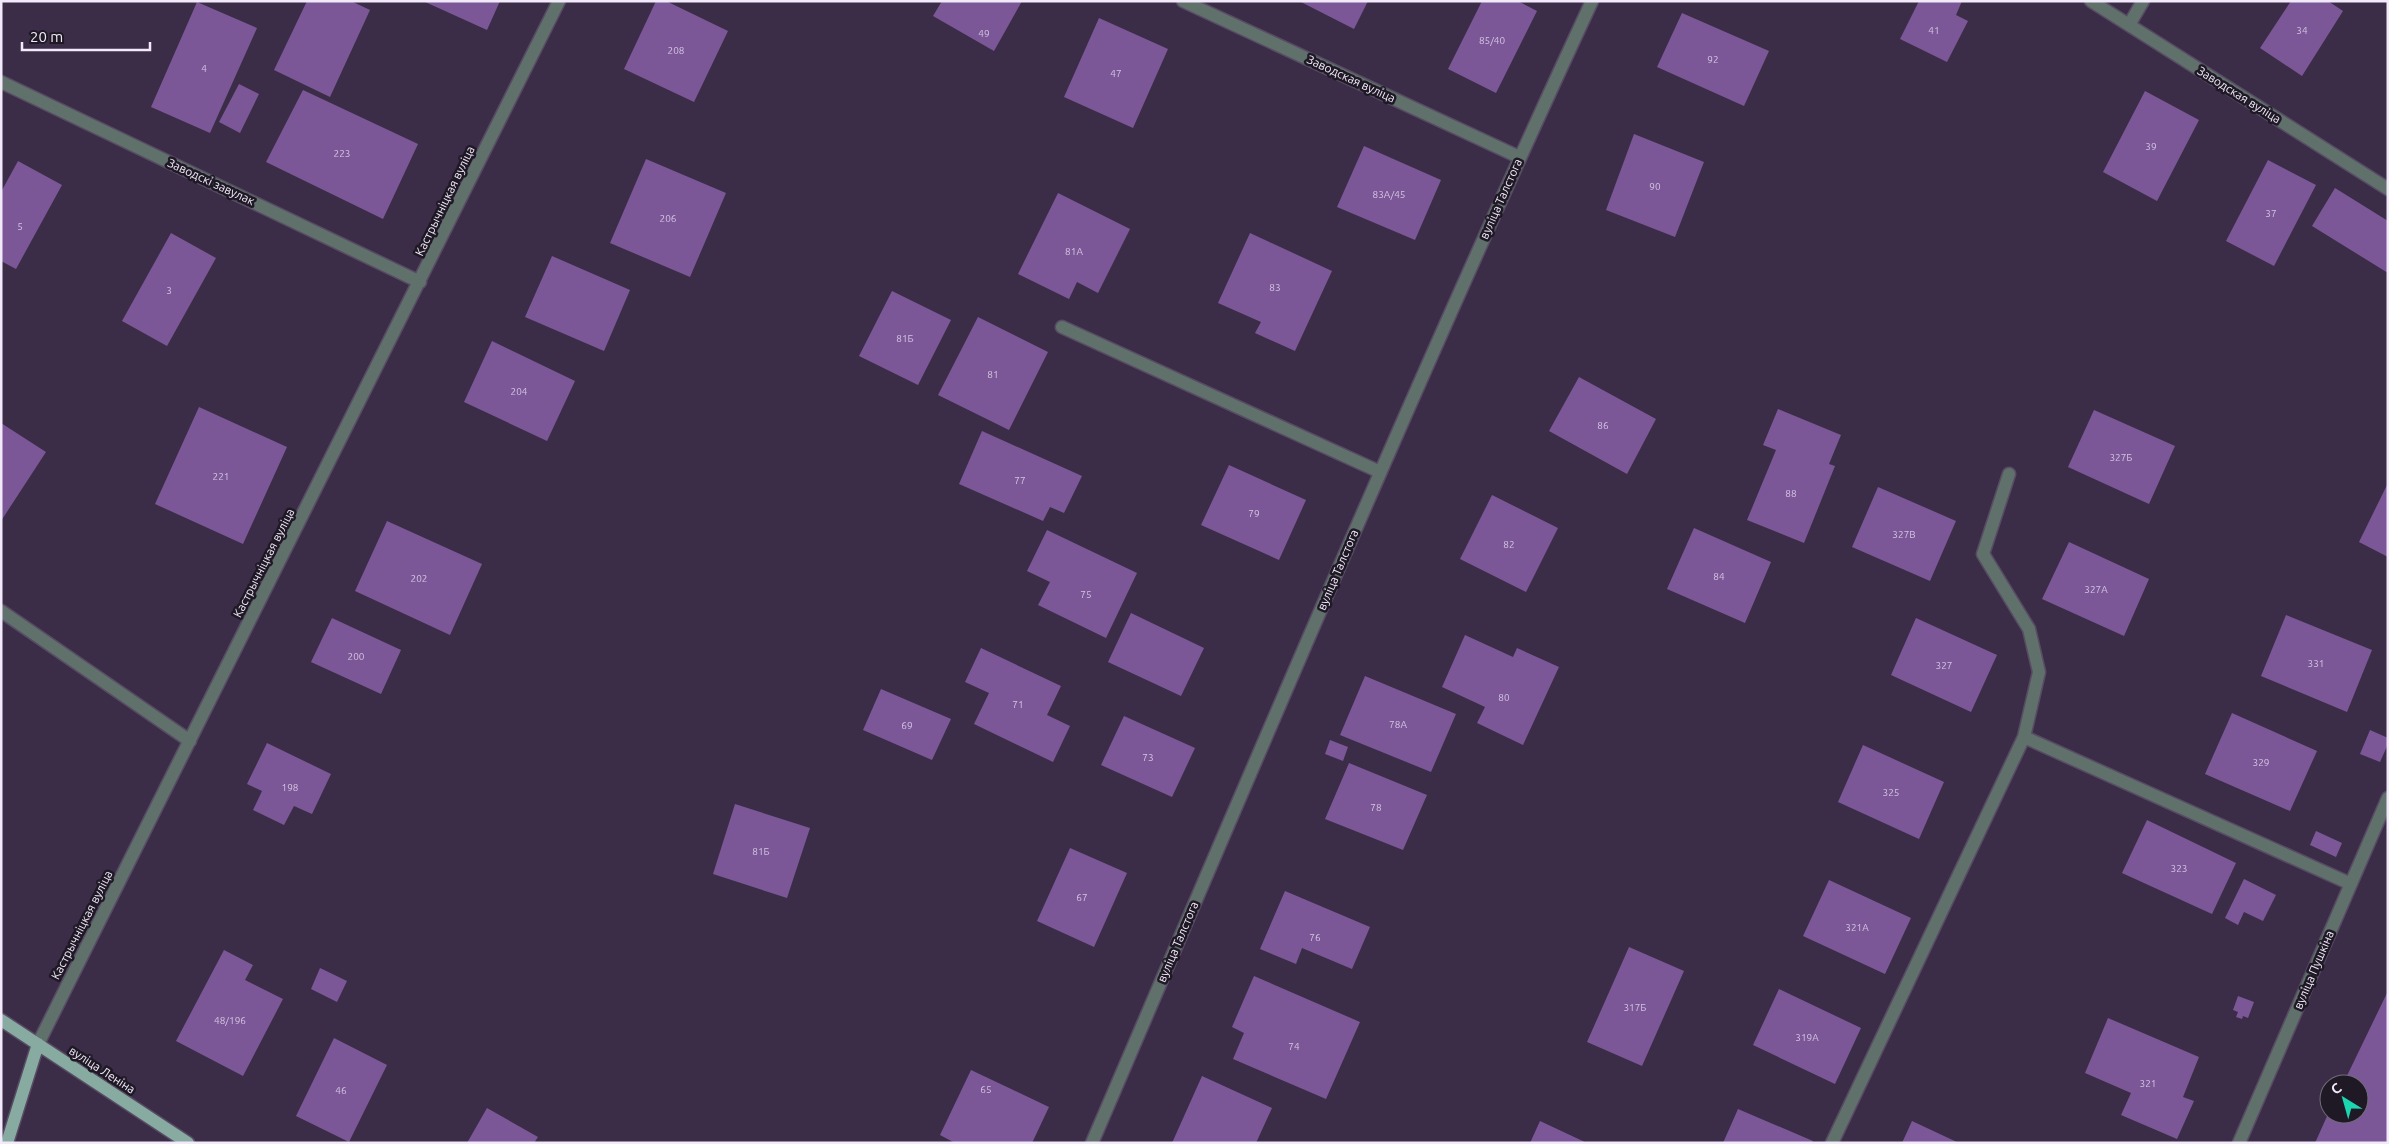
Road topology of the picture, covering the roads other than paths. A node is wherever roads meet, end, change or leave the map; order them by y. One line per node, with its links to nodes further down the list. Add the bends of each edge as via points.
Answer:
1 (559, 1): 10 (street, Кастрычніцкая вуліца)
2 (1183, 1): 8 (street, Заводская вуліца)
3 (1592, 1): 8 (street, вуліца Талстога)
4 (2091, 1): 6 (street, Заводская вуліца)
5 (2143, 1): 6 (street)
6 (2128, 25): 9 (street, Заводская вуліца)
7 (1, 82): 10 (street, Заводскі завулак)
8 (1519, 157): 12 (street, вуліца Талстога)
9 (2388, 189)
10 (420, 282): 16 (street, Кастрычніцкая вуліца)
11 (1062, 326): 12 (street)
12 (1380, 472): 23 (street, вуліца Талстога)
13 (2009, 474): 15 (street, via 1983,554 2029,629 2039,672)
14 (1, 611): 16 (street)
15 (2024, 737): 18 (street); 24 (street)
16 (190, 741): 20 (street, Кастрычніцкая вуліца)
17 (2388, 798): 18 (street, вуліца Пушкіна)
18 (2351, 884): 25 (street, вуліца Пушкіна)
19 (1, 1020): 20 (main road, вуліца Леніна)
20 (38, 1044): 21 (main road, Кастрычніцкая вуліца); 22 (main road, вуліца Леніна)
21 (7, 1143)
22 (188, 1143)
23 (1092, 1143)
24 (1832, 1143)
25 (2239, 1143)

